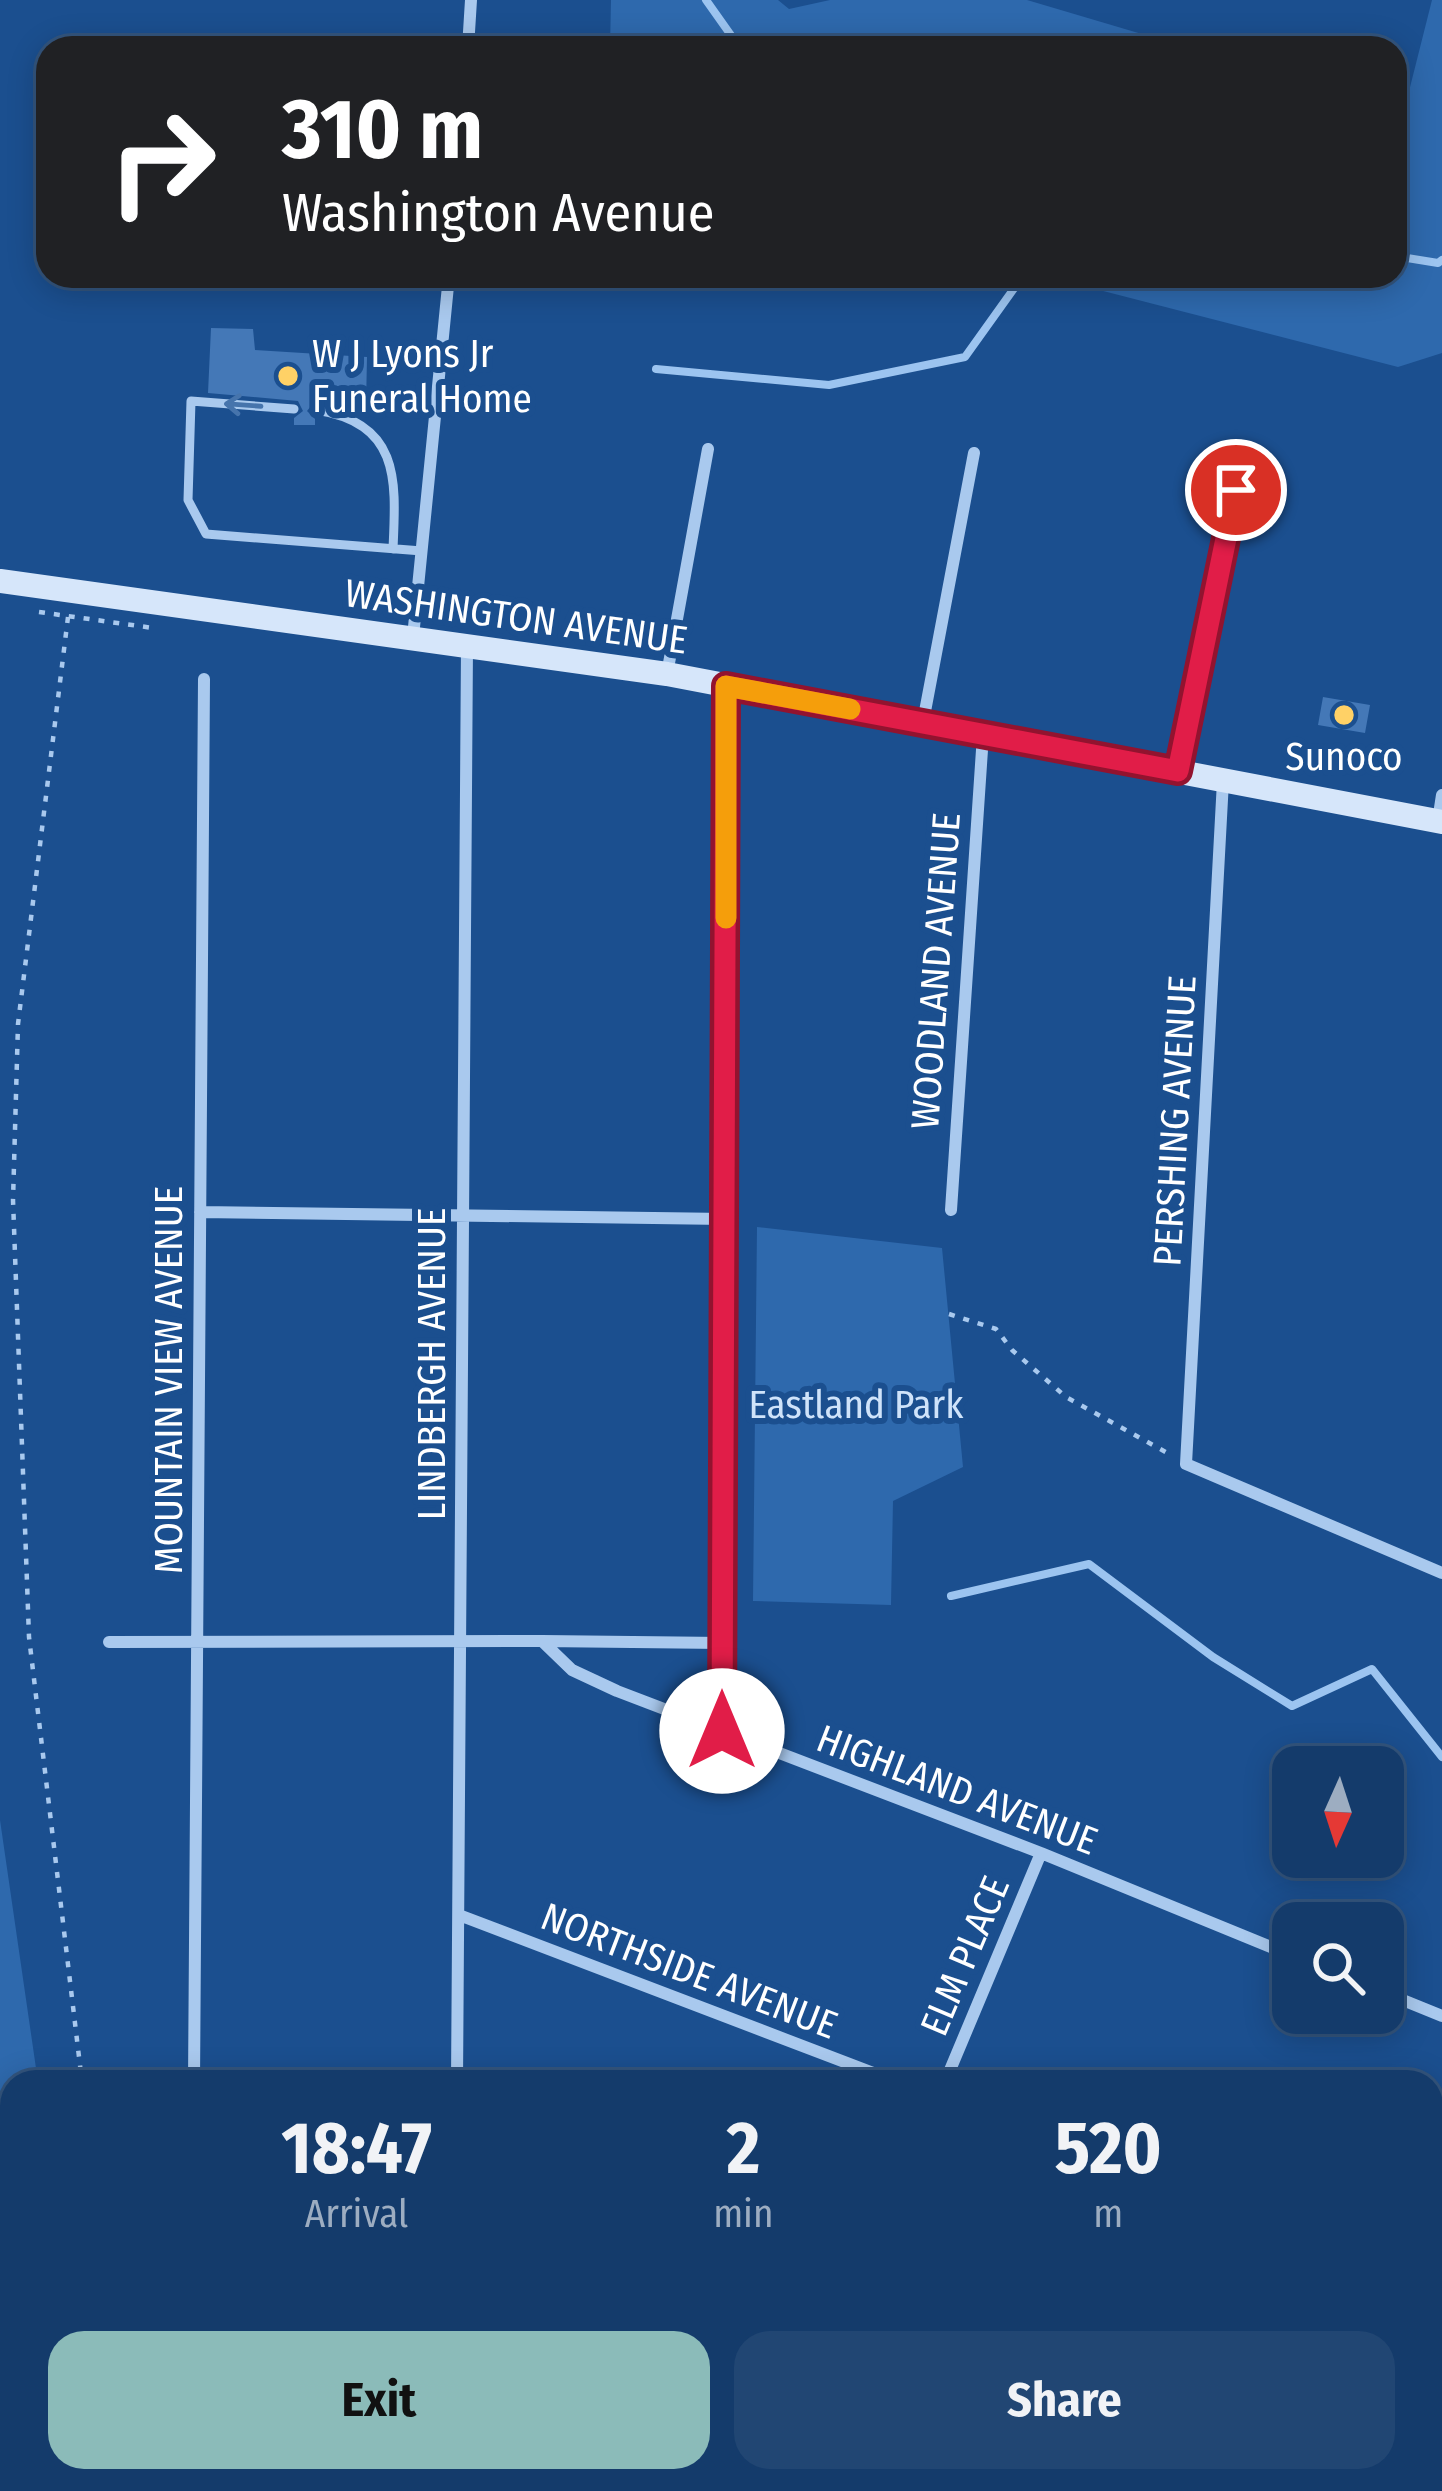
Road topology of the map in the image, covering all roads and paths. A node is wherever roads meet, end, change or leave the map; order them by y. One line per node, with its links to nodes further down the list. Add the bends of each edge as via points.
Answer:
1 (471, 0): 2 (street)
2 (469, 36)
3 (448, 288): 10 (street)
4 (294, 409): 9 (lane, one-way to 9, via 191,400 188,500 206,534)
5 (316, 410): 9 (lane, via 342,414 380,443 396,479)
6 (1245, 446): 20 (street)
7 (708, 449): 15 (street)
8 (974, 453): 18 (street)
9 (393, 549): 10 (lane)
10 (422, 551): 13 (street)
11 (0, 581): 12 (street, WASHINGTON AVENUE)
12 (70, 606): 13 (street, WASHINGTON AVENUE); 42 (path, via 18,1024 13,1200 29,1637)
13 (413, 638): 14 (street, WASHINGTON AVENUE)
14 (467, 646): 15 (street, WASHINGTON AVENUE); 26 (street, LINDBERGH AVENUE)
15 (667, 674): 17 (street, WASHINGTON AVENUE)
16 (204, 679): 25 (street, MOUNTAIN VIEW AVENUE)
17 (726, 686): 18 (street, WASHINGTON AVENUE); 27 (street)
18 (923, 723): 19 (street, WASHINGTON AVENUE)
19 (983, 735): 20 (street, WASHINGTON AVENUE); 24 (street, WOODLAND AVENUE)
20 (1178, 771): 21 (street, WASHINGTON AVENUE)
21 (1223, 781): 23 (street, WASHINGTON AVENUE); 29 (street, PERSHING AVENUE)
22 (1442, 795): 23 (street)
23 (1440, 822)
24 (951, 1210)
25 (200, 1212): 26 (street); 31 (street, MOUNTAIN VIEW AVENUE)
26 (463, 1216): 27 (street); 35 (street, LINDBERGH AVENUE)
27 (726, 1219): 34 (street)
28 (949, 1314): 29 (path, via 996,1329 1066,1397)
29 (1186, 1464): 30 (street)
30 (1442, 1573)
31 (198, 1641): 32 (street); 35 (street); 43 (street, MOUNTAIN VIEW AVENUE)
32 (109, 1642)
33 (542, 1642): 34 (street); 35 (street); 36 (street, HIGHLAND AVENUE, via 572,1670)
34 (723, 1643): 36 (street)
35 (460, 1644): 38 (street, LINDBERGH AVENUE)
36 (722, 1731): 37 (street, HIGHLAND AVENUE)
37 (1041, 1852): 39 (street, HIGHLAND AVENUE); 46 (street, ELM PLACE)
38 (459, 1916): 44 (street, LINDBERGH AVENUE); 45 (street, NORTHSIDE AVENUE)
39 (1272, 1947)
40 (1404, 2001): 41 (street)
41 (1442, 2016)
42 (81, 2070)
43 (194, 2070)
44 (457, 2070)
45 (864, 2070)
46 (950, 2070)

